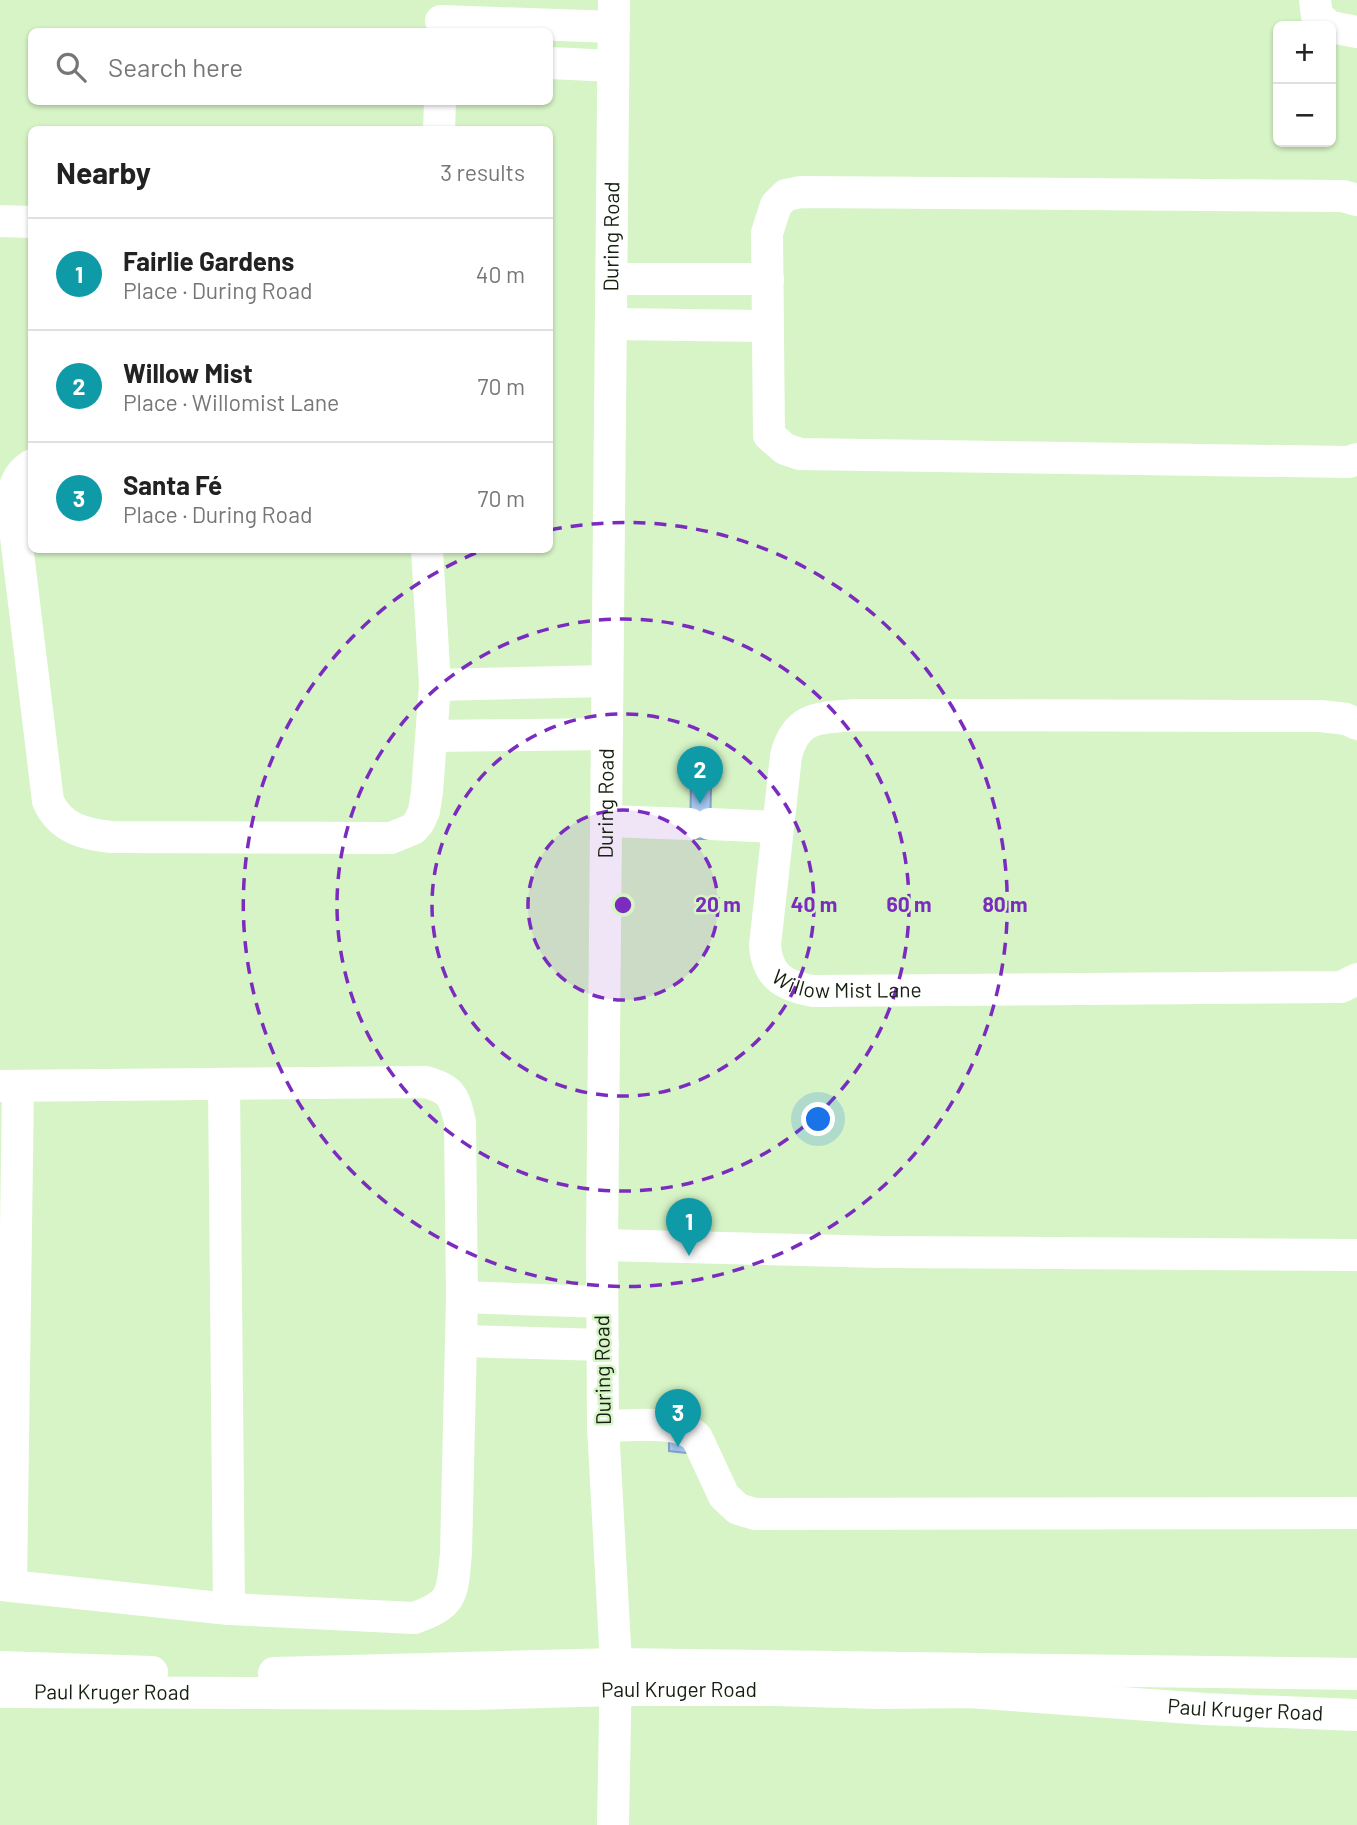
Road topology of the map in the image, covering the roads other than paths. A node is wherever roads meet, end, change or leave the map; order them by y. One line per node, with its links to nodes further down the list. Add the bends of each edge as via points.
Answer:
1 (1315, 0): 4 (street, via 1317,16)
2 (614, 14): 3 (street, via 526,24); 8 (street, During Road)
3 (440, 18)
4 (1323, 21)
5 (1336, 28): 6 (street)
6 (1357, 32)
7 (553, 63): 8 (street)
8 (613, 66): 14 (street, During Road)
9 (440, 105): 10 (street)
10 (439, 126)
11 (1357, 200): 15 (street, via 1343,196 801,192 786,195 770,219)
12 (0, 221): 13 (street)
13 (28, 222)
14 (611, 279): 15 (street); 16 (street, During Road)
15 (768, 279): 17 (street)
16 (612, 324): 17 (street); 21 (street, During Road)
17 (767, 326): 18 (street, via 769,435 785,449 800,454)
18 (1357, 460)
19 (28, 468): 25 (street, via 14,487 14,520 48,801 62,822 89,834 111,837 391,838 413,829 424,811)
20 (427, 553): 22 (street)
21 (607, 681): 22 (street); 24 (street, During Road)
22 (435, 685): 25 (street)
23 (1357, 724): 27 (street, Willow Mist Lane, via 1321,716 823,718 795,730 790,740)
24 (607, 734): 25 (street); 26 (street, During Road)
25 (432, 736)
26 (607, 821): 27 (street); 31 (street, During Road)
27 (777, 827): 28 (street, Willow Mist Lane, via 767,964 798,988 1341,988)
28 (1357, 979)
29 (224, 1084): 30 (street); 33 (street, via 426,1082 447,1088 460,1122); 40 (street)
30 (9, 1086): 39 (street)
31 (602, 1245): 32 (street); 34 (street, During Road)
32 (1357, 1255)
33 (462, 1297): 34 (street); 35 (street)
34 (602, 1302): 36 (street, During Road)
35 (461, 1341): 36 (street); 40 (street, via 456,1553 446,1603 414,1618)
36 (603, 1345): 37 (street, During Road)
37 (603, 1426): 38 (street, via 691,1431 724,1496 733,1506 755,1514); 43 (street, During Road)
38 (1357, 1513)
39 (5, 1585): 40 (street)
40 (229, 1609)
41 (0, 1667): 43 (street, Paul Kruger Road)
42 (1357, 1674): 43 (street, Paul Kruger Road)
43 (616, 1677): 44 (street, Paul Kruger Road, via 472,1694); 45 (street, Paul Kruger Road); 46 (street, During Road)
44 (0, 1692)
45 (1357, 1714)
46 (613, 1825)

